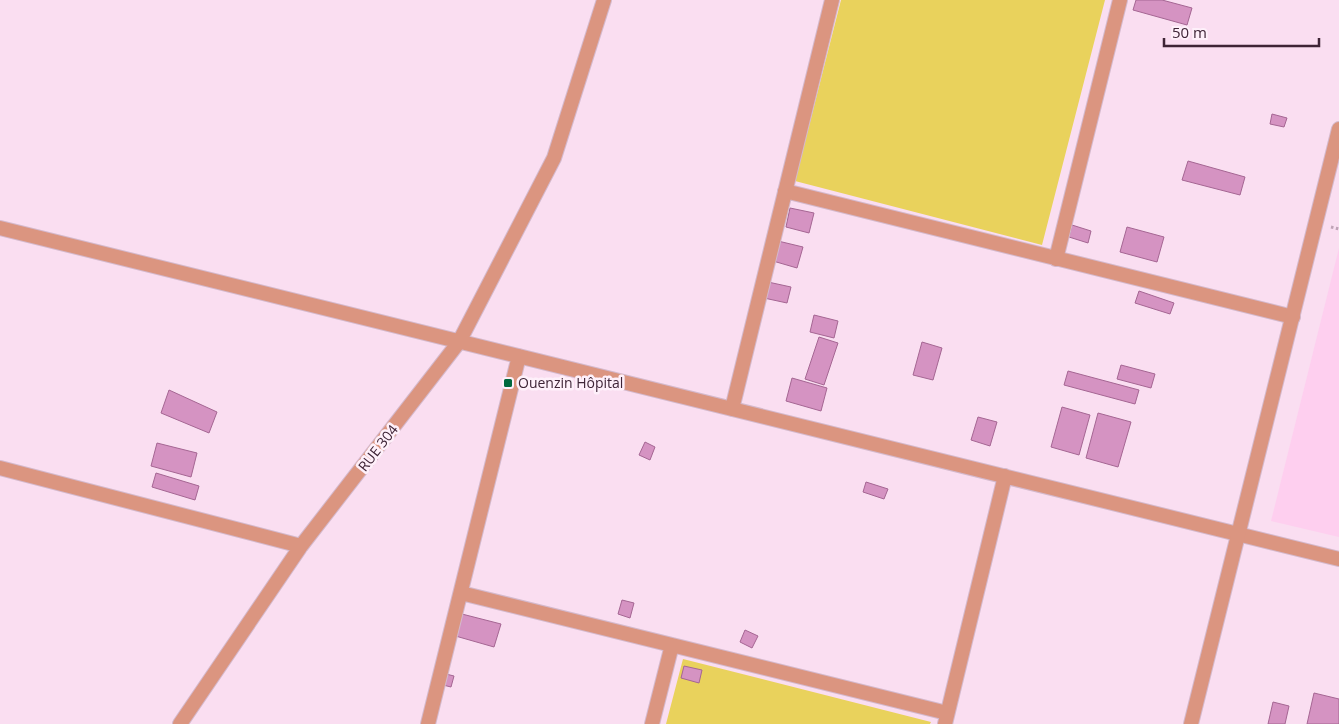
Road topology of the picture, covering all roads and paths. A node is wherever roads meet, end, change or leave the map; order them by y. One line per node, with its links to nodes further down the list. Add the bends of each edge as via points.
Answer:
1 (604, 0): 9 (street, RUE 304, via 554,158)
2 (832, 0): 5 (street)
3 (1120, 0): 7 (street)
4 (1339, 129): 8 (street)
5 (785, 191): 7 (street); 11 (street)
6 (0, 228): 9 (street)
7 (1056, 259): 8 (street)
8 (1293, 317): 14 (street)
9 (459, 342): 10 (street); 15 (street, RUE 304)
10 (519, 356): 11 (street); 17 (street)
11 (732, 409): 13 (street)
12 (0, 468): 15 (street)
13 (1005, 476): 14 (street); 19 (street)
14 (1239, 534): 16 (street); 23 (street)
15 (302, 546): 20 (street, RUE 304)
16 (1339, 558)
17 (461, 593): 18 (street); 21 (street)
18 (672, 645): 19 (street); 22 (street)
19 (946, 718)
20 (180, 724)
21 (428, 724)
22 (652, 724)
23 (1191, 724)

